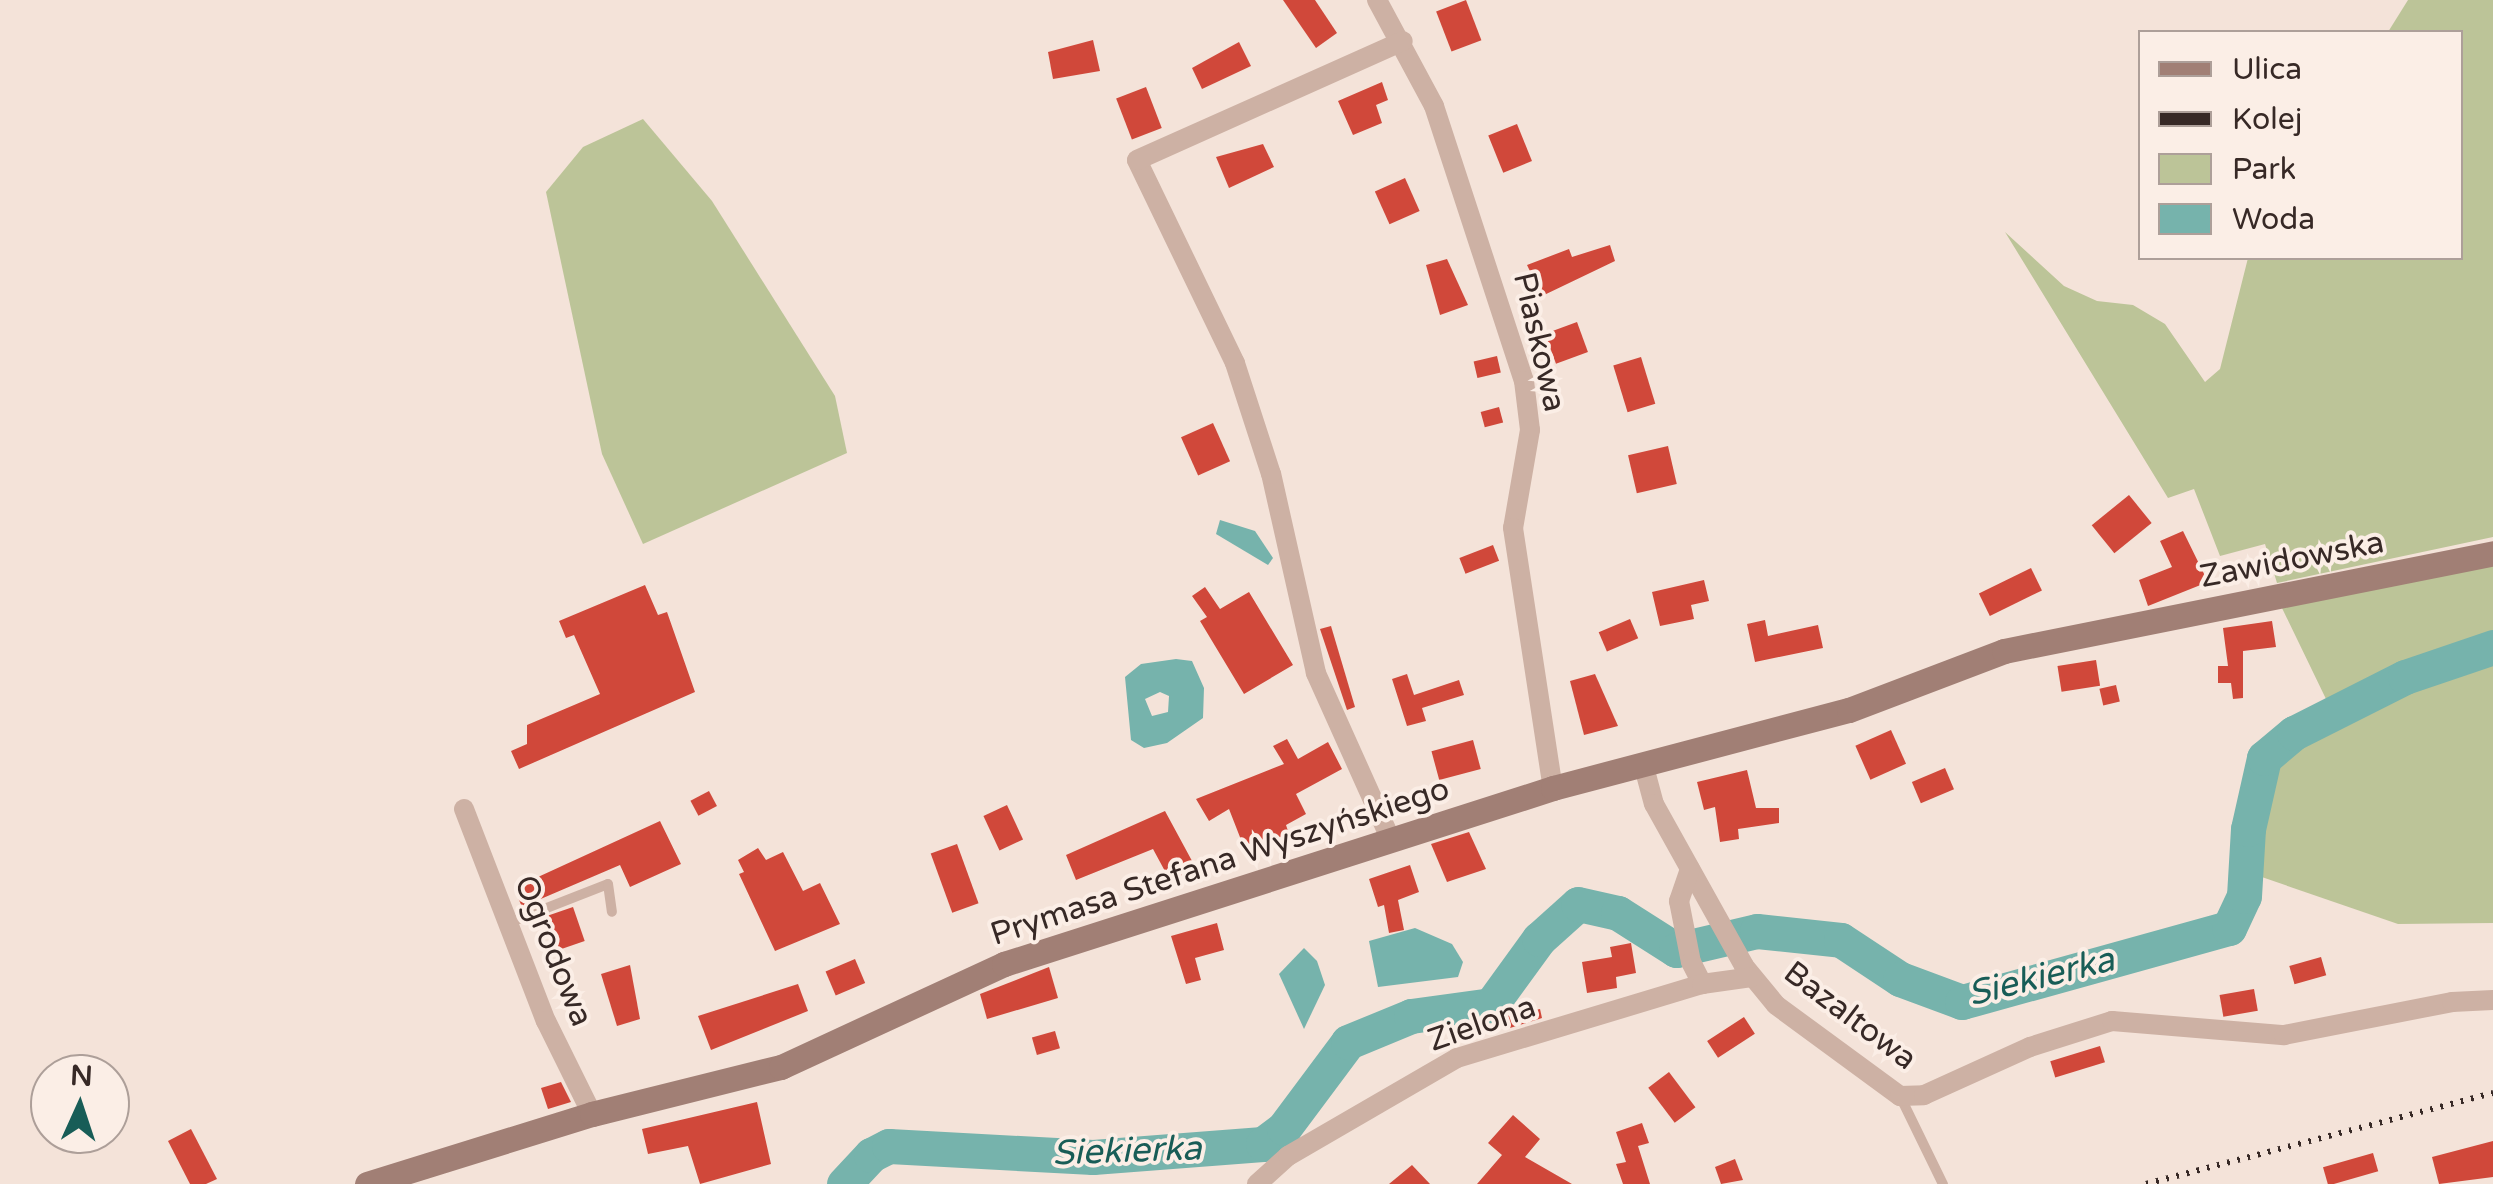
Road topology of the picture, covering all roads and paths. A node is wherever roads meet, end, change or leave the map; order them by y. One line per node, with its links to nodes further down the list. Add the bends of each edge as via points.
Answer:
1 (1377, 0): 2 (street, Piaskowa)
2 (1403, 41): 6 (street, Piaskowa, via 1464,184 1524,381 1530,430 1512,528); 8 (street, via 1137,160 1235,362 1271,474 1316,673)
3 (2493, 553): 4 (main road, Zawidowska)
4 (2104, 630): 5 (main road, Prymasa Stefana Wyszyńskiego, via 2004,651 1849,710)
5 (1644, 767): 6 (main road, Prymasa Stefana Wyszyńskiego); 9 (street, Bazaltowa, via 1654,804)
6 (1553, 788): 8 (main road, Prymasa Stefana Wyszyńskiego)
7 (464, 809): 11 (street, Ogrodowa)
8 (1390, 838): 16 (main road, Prymasa Stefana Wyszyńskiego, via 1004,964 781,1067)
9 (1690, 869): 12 (street, Bazaltowa); 13 (street, via 1681,888 1682,924)
10 (612, 912): 11 (lane, via 608,884)
11 (508, 923): 16 (street, Ogrodowa)
12 (1748, 972): 13 (street, Zielona); 15 (street, Bazaltowa, via 1776,1005)
13 (1702, 984): 18 (street, Zielona, via 1457,1058 1288,1156)
14 (2493, 1000): 15 (street, Bazaltowa, via 2284,1036 2112,1021 2030,1047 1924,1095)
15 (1900, 1096): 19 (lane)
16 (592, 1114): 17 (main road, Prymasa Stefana Wyszyńskiego)
17 (367, 1184)
18 (1257, 1184)
19 (1943, 1184)

